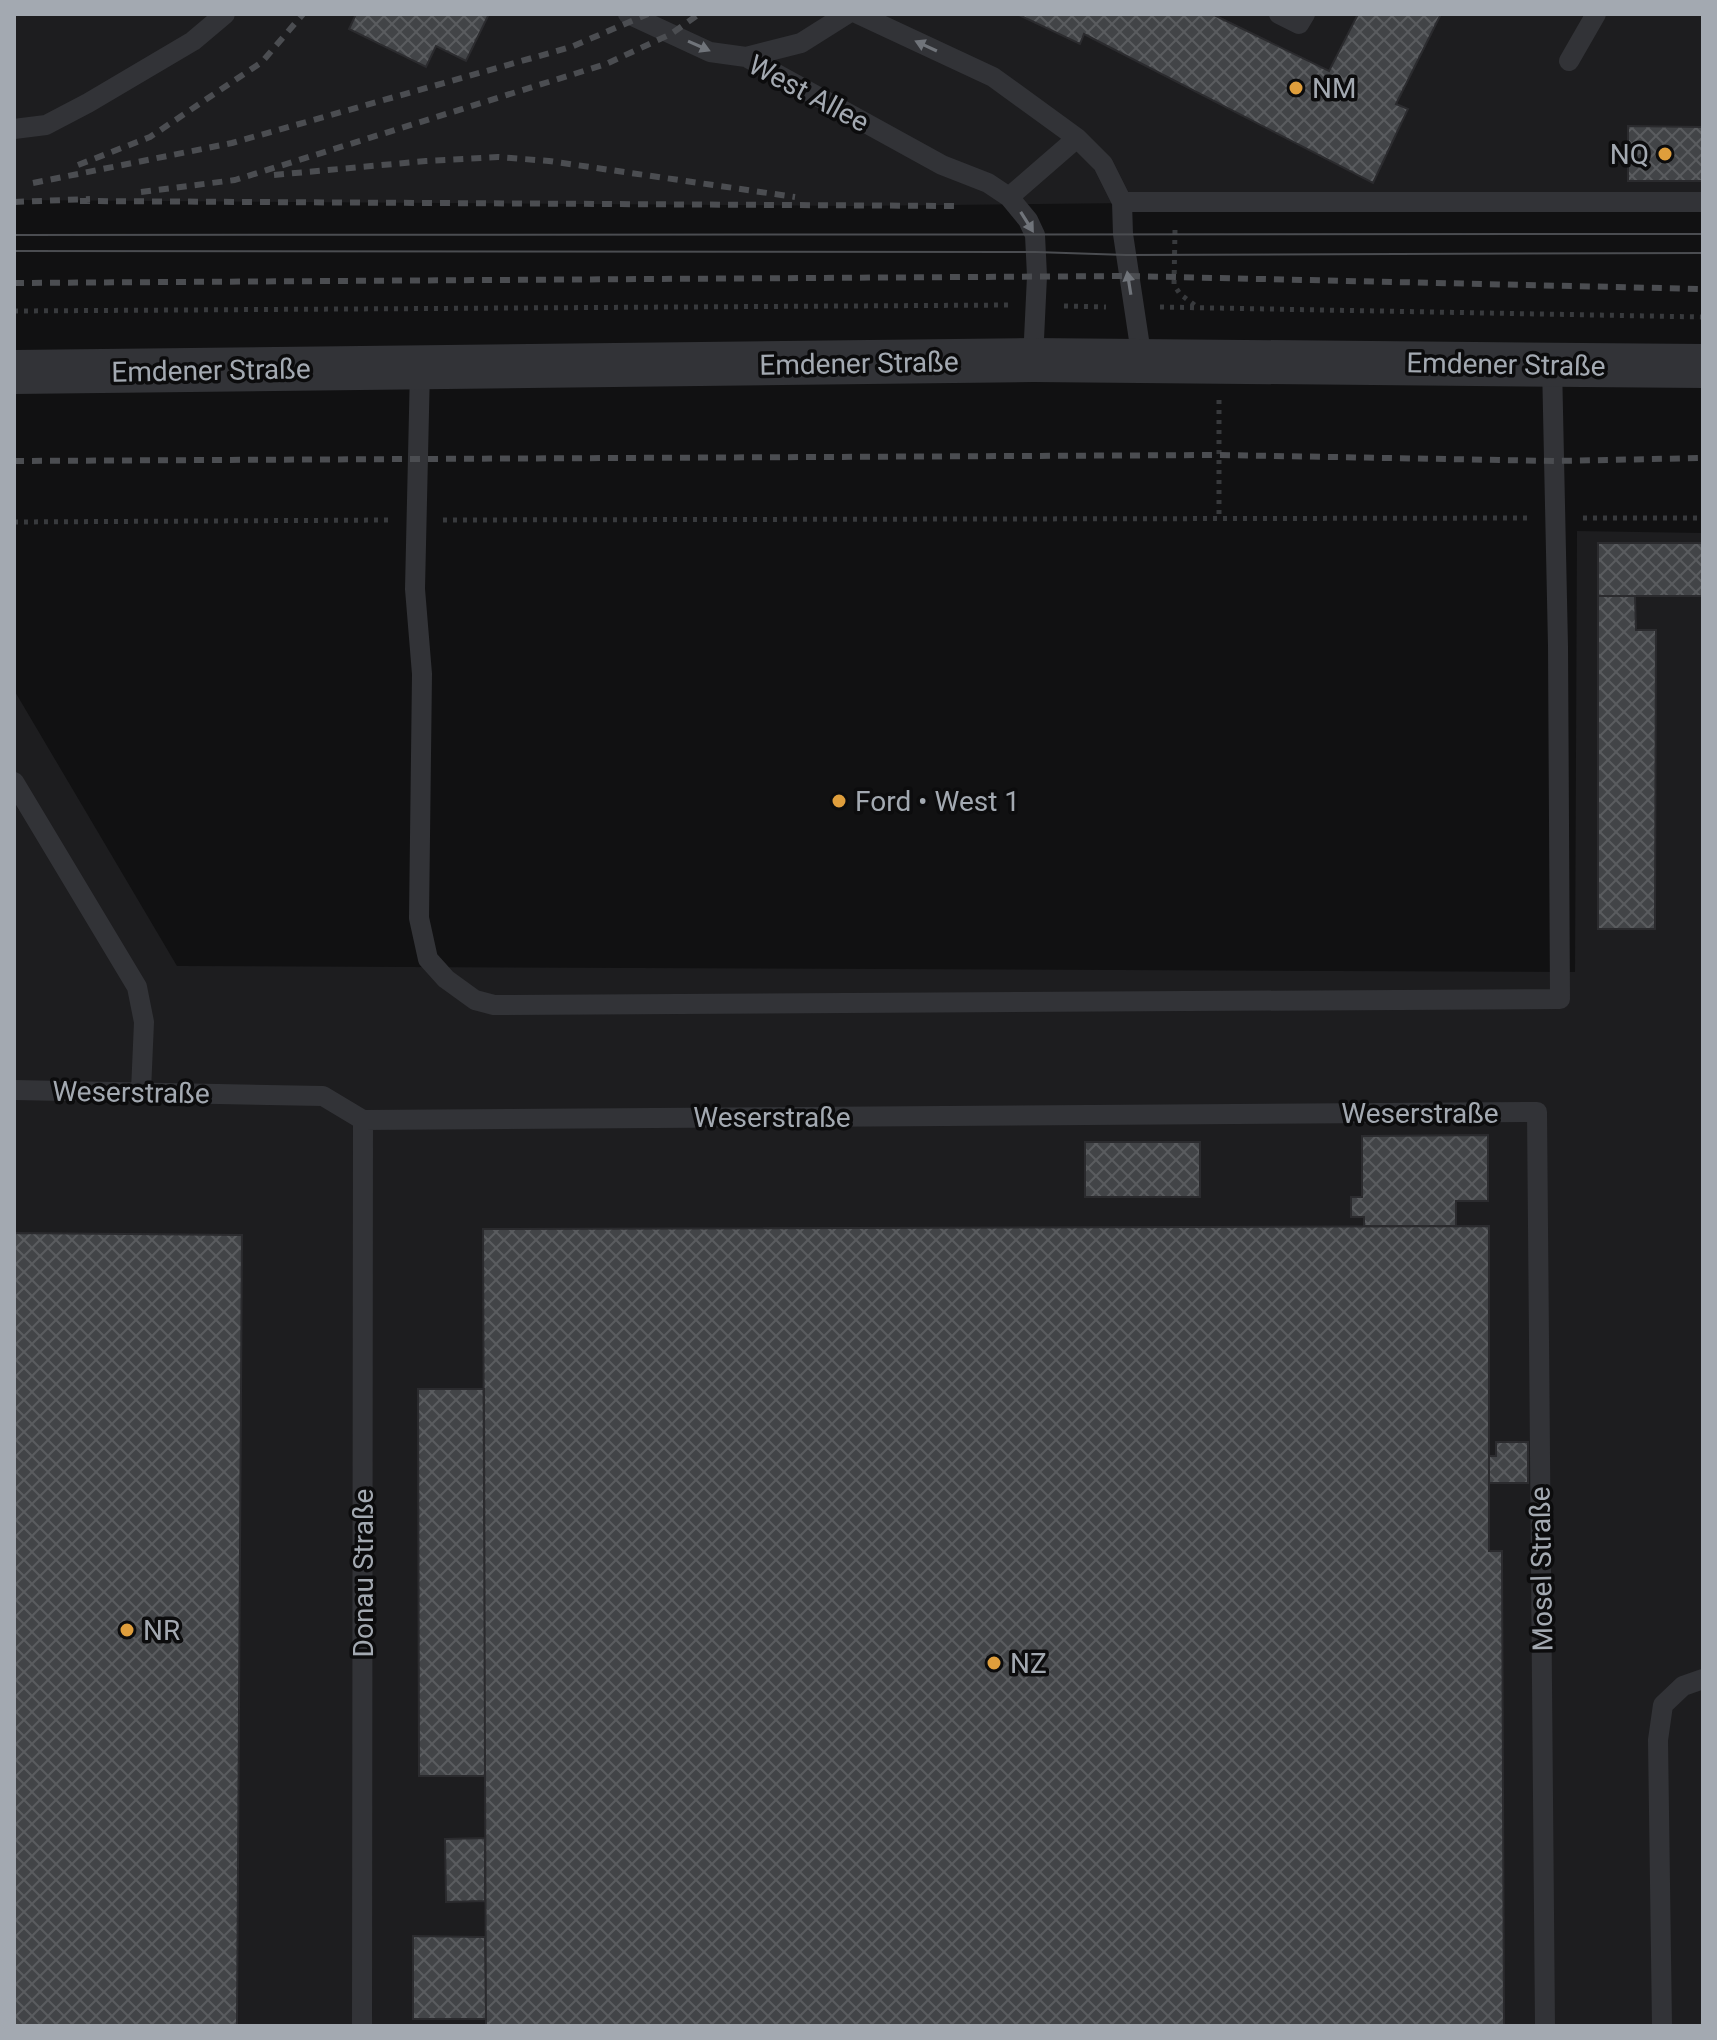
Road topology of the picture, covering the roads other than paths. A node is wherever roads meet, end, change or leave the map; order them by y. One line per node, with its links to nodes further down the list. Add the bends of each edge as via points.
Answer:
1 (225, 14): 10 (lane, via 193,41 88,103 46,125)
2 (628, 14): 8 (lane, West Allee, one-way to 8, via 710,52)
3 (847, 14): 8 (lane, via 801,43)
4 (858, 14): 11 (lane, one-way to 4, via 993,77)
5 (1279, 14): 6 (lane, via 1299,24)
6 (1305, 14)
7 (1596, 14): 9 (lane)
8 (746, 57): 12 (lane, West Allee)
9 (1569, 61)
10 (14, 129)
11 (1077, 138): 12 (lane); 13 (lane, via 1103,164)
12 (1009, 197): 15 (lane, one-way to 15, via 1035,235)
13 (1122, 202): 14 (lane); 16 (lane, one-way to 13)
14 (1703, 202)
15 (1033, 360): 16 (street, Emdener Straße); 19 (street, Emdener Straße)
16 (1142, 360): 17 (street, Emdener Straße)
17 (1552, 364): 18 (street, Emdener Straße); 19 (lane, via 1560,999 494,1005 475,1000 428,959 419,918 422,674 415,589)
18 (1703, 366)
19 (420, 368): 20 (street, Emdener Straße)
20 (14, 372)
21 (14, 782): 23 (lane, via 137,987 144,1022)
22 (14, 1090): 23 (lane, Weserstraße)
23 (141, 1091): 25 (lane, Weserstraße, via 323,1096)
24 (1537, 1112): 25 (lane, Weserstraße); 28 (lane, Mosel Straße)
25 (363, 1120): 27 (lane, Donau Straße)
26 (1703, 1679): 29 (lane, via 1683,1686 1663,1705 1658,1740)
27 (362, 2026)
28 (1545, 2026)
29 (1662, 2026)

